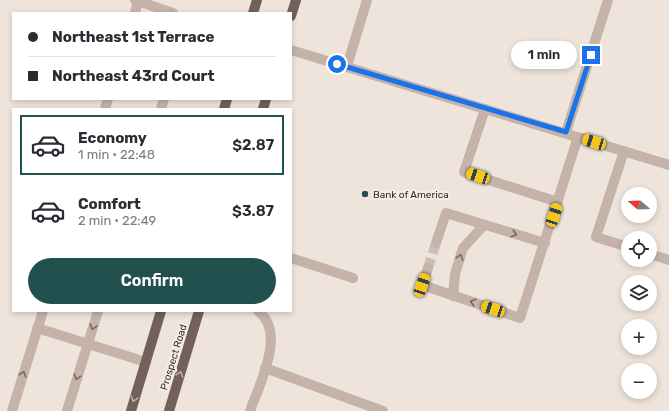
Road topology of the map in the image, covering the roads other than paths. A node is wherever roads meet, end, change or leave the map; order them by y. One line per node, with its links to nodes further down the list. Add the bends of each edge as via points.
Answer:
1 (257, 0): 8 (main road)
2 (296, 0): 9 (main road)
3 (367, 0): 11 (street)
4 (608, 0): 13 (street)
5 (137, 1): 6 (street); 7 (street)
6 (135, 12)
7 (170, 12)
8 (253, 12)
9 (292, 13)
10 (292, 50): 11 (street)
11 (347, 66): 12 (street)
12 (485, 109): 13 (street); 17 (street, via 464,172)
13 (566, 132): 14 (street)
14 (578, 137): 15 (street); 17 (street)
15 (624, 151): 16 (street); 21 (street, via 596,237)
16 (669, 165)
17 (558, 202): 20 (street)
18 (484, 225): 19 (street, via 446,213); 20 (street, one-way to 20); 27 (street, one-way to 18, via 455,274 463,248)
19 (436, 243)
20 (545, 243): 27 (street, one-way to 27, via 520,318)
21 (621, 245)
22 (657, 256): 24 (street)
23 (292, 258): 26 (street)
24 (669, 260)
25 (428, 268): 27 (street, via 422,285)
26 (353, 278)
27 (453, 296)
28 (43, 312): 33 (street)
29 (98, 312): 34 (street, one-way to 34)
30 (161, 312): 35 (main road)
31 (199, 312): 40 (main road, Prospect Road, one-way to 31)
32 (259, 312): 36 (street, via 272,335)
33 (37, 328): 34 (street); 37 (street, one-way to 33)
34 (87, 344): 35 (street); 38 (street, one-way to 38)
35 (146, 362): 39 (main road, one-way to 39)
36 (265, 368): 41 (street); 42 (street)
37 (12, 411)
38 (67, 411)
39 (131, 411)
40 (169, 411)
41 (250, 411)
42 (383, 411)

